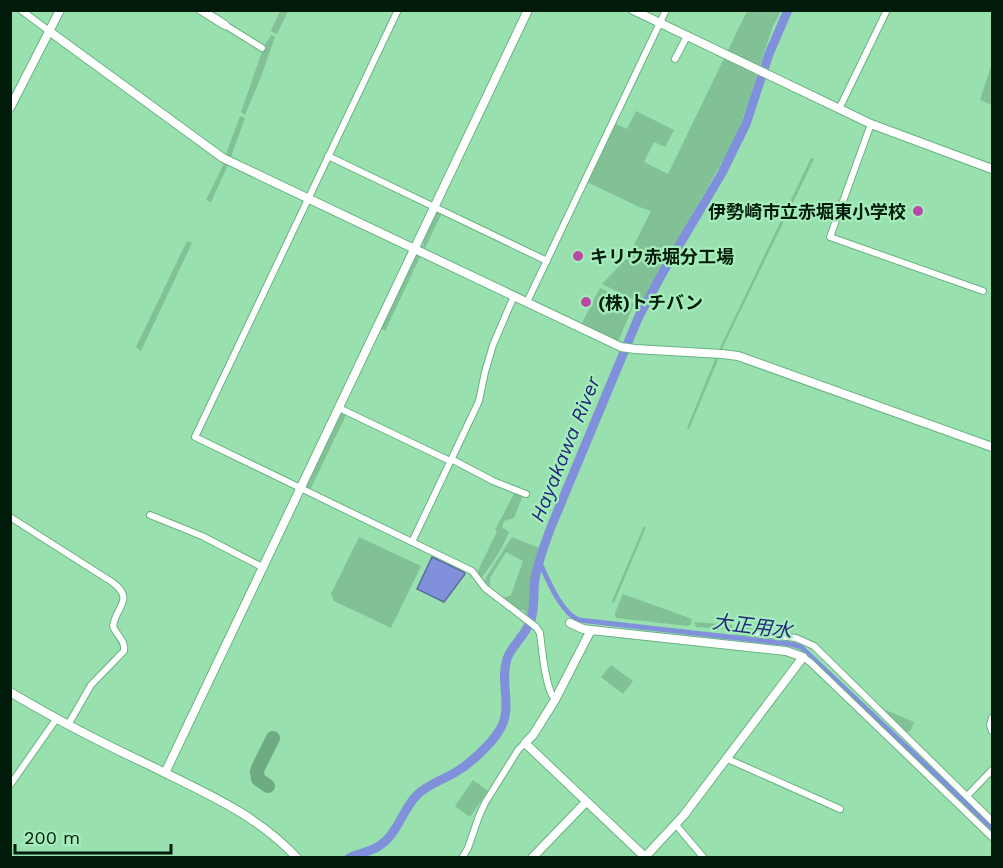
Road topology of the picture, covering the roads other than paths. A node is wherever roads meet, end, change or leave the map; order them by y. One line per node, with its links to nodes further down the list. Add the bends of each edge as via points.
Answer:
1 (21, 10): 11 (street)
2 (60, 10): 11 (street)
3 (201, 10): 10 (street)
4 (398, 10): 18 (street)
5 (528, 10): 21 (street)
6 (633, 10): 9 (street)
7 (666, 10): 9 (street)
8 (887, 10): 16 (street)
9 (659, 23): 12 (street); 23 (street)
10 (225, 25): 13 (street)
11 (49, 31): 15 (street); 20 (street, via 218,154)
12 (687, 36): 14 (street); 16 (street)
13 (262, 48)
14 (675, 59)
15 (10, 108)
16 (839, 109): 17 (street)
17 (871, 124): 19 (street); 24 (street, via 830,237)
18 (328, 156): 20 (street); 21 (street)
19 (993, 169)
20 (309, 198): 22 (street); 30 (street, via 195,437)
21 (435, 208): 22 (street); 23 (street)
22 (415, 249): 25 (street); 27 (street)
23 (548, 261): 26 (street)
24 (982, 291)
25 (514, 296): 26 (street); 29 (street, via 490,353 479,401)
26 (527, 303): 28 (street, via 621,347 738,356)
27 (339, 408): 29 (street); 30 (street)
28 (993, 447)
29 (450, 460): 31 (street); 34 (street)
30 (301, 488): 34 (street); 35 (street)
31 (526, 494)
32 (150, 515): 35 (street)
33 (10, 518): 44 (street, via 112,582 123,594 114,626 124,651 91,685)
34 (412, 542): 41 (street, via 472,571 485,588 536,627)
35 (264, 568): 49 (street)
36 (570, 623): 37 (street)
37 (591, 630): 39 (street, via 786,651); 41 (street)
38 (737, 631): 51 (street, via 796,638 814,646)
39 (803, 657): 47 (street); 56 (street)
40 (10, 692): 42 (street)
41 (555, 700): 46 (street)
42 (57, 718): 44 (street); 50 (street)
43 (993, 718): 45 (street)
44 (68, 725): 49 (street)
45 (993, 731)
46 (525, 743): 52 (street); 59 (street, via 485,803)
47 (727, 758): 53 (street); 55 (street)
48 (993, 770): 51 (street)
49 (165, 773): 58 (street, via 230,805)
50 (10, 785)
51 (966, 796): 54 (street)
52 (586, 802): 57 (street); 60 (street)
53 (840, 809)
54 (993, 821)
55 (676, 825): 57 (street); 61 (street)
56 (993, 837)
57 (645, 857)
58 (297, 858)
59 (462, 858)
60 (532, 858)
61 (704, 858)

